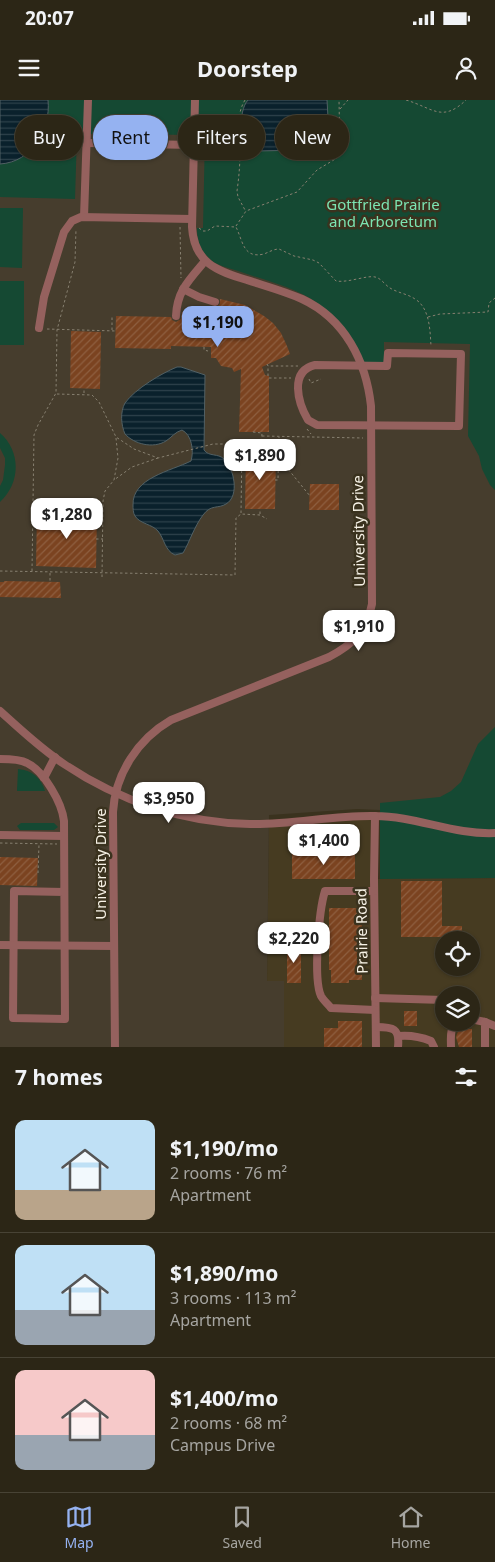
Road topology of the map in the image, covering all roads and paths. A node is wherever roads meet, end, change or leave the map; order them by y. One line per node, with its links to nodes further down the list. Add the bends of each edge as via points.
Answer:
1 (88, 100): 10 (street)
2 (195, 100): 9 (street)
3 (245, 100): 13 (path, via 238,116 237,191)
4 (339, 100): 8 (path)
5 (348, 100): 8 (path)
6 (406, 100): 7 (path, via 447,113)
7 (466, 100)
8 (340, 110): 13 (path, via 340,153 337,158 317,170 297,192)
9 (195, 115)
10 (87, 144): 11 (street); 14 (street)
11 (178, 145)
12 (194, 160): 16 (street)
13 (246, 211): 18 (path)
14 (84, 217): 15 (street); 26 (street, via 74,219 64,232 44,297)
15 (180, 219): 16 (street); 20 (path)
16 (192, 221): 18 (path, via 204,231 215,226); 19 (street, via 195,244)
17 (76, 226): 27 (path, via 75,262)
18 (236, 227): 25 (path, via 245,250 250,253 257,255 279,249 313,260 336,281 379,278 400,294 416,299)
19 (205, 261): 20 (street); 33 (street, University Drive, via 219,271 296,296 314,306 342,331)
20 (182, 286): 22 (street, via 204,300); 23 (street)
21 (495, 298): 25 (path, via 488,312 440,314)
22 (216, 302)
23 (176, 316)
24 (112, 317): 28 (path)
25 (427, 318): 32 (path)
26 (39, 328): 27 (path)
27 (57, 330): 28 (path); 38 (path)
28 (112, 331): 29 (path)
29 (116, 331)
30 (204, 347): 31 (path)
31 (208, 351)
32 (432, 353): 33 (street, via 388,352 387,366); 40 (street, via 460,354 459,426)
33 (363, 366): 34 (street, via 315,365); 40 (street, University Drive)
34 (302, 368): 35 (path, via 268,365 269,377); 36 (path, via 311,384); 40 (street, via 298,389 310,423)
35 (294, 378)
36 (321, 379)
37 (84, 388): 39 (path)
38 (56, 394): 39 (path); 60 (path, via 34,435)
39 (84, 394): 44 (path, via 92,395 99,402)
40 (371, 425): 47 (street, University Drive)
41 (306, 427): 46 (path)
42 (253, 432): 43 (path, via 262,433)
43 (262, 436): 45 (path); 49 (path)
44 (116, 437): 51 (path, via 134,449); 53 (path, via 118,458)
45 (279, 437): 46 (path); 50 (path)
46 (311, 437): 47 (path)
47 (371, 438): 74 (street, University Drive, via 372,597 368,618 359,636 329,657 182,715 158,728 135,753)
48 (242, 444): 49 (path, via 253,444 252,450); 51 (path, via 213,444); 57 (path)
49 (261, 450): 50 (path)
50 (279, 450): 52 (path)
51 (158, 458): 53 (path, via 132,466)
52 (279, 458): 54 (path, via 278,480); 55 (path)
53 (114, 480): 63 (path, via 105,491 103,501)
54 (275, 480)
55 (310, 496)
56 (260, 509): 58 (path)
57 (241, 514): 58 (path); 67 (path, via 236,518 235,575)
58 (260, 515): 59 (path)
59 (267, 519)
60 (32, 538): 61 (path); 65 (path)
61 (36, 538)
62 (96, 539): 63 (path)
63 (103, 539): 67 (path)
64 (0, 571): 65 (path)
65 (32, 572): 66 (path)
66 (50, 572): 67 (path); 69 (path)
67 (102, 573): 68 (path)
68 (102, 577)
69 (50, 581)
70 (0, 711): 71 (street)
71 (55, 757): 73 (street); 74 (street)
72 (0, 759): 73 (street, via 26,762)
73 (44, 778): 78 (street, via 63,811)
74 (115, 793): 75 (street, via 168,812 228,823); 87 (street, University Drive)
75 (375, 816): 76 (street, via 467,832); 82 (street, Prairie Road)
76 (495, 833)
77 (0, 835): 78 (street)
78 (64, 840): 80 (path); 83 (street)
79 (0, 843): 80 (path)
80 (39, 844): 81 (path)
81 (38, 873)
82 (374, 891): 88 (street, Prairie Road); 90 (street, via 325,891 319,927 318,978 321,996 331,1008)
83 (64, 892): 85 (street, via 14,891); 86 (street)
84 (0, 945): 85 (street)
85 (13, 945): 86 (street); 86 (street, via 13,1018 65,1018)
86 (65, 945): 87 (street)
87 (114, 946): 97 (street, University Drive)
88 (375, 998): 89 (street); 90 (street, Prairie Road)
89 (435, 1000)
90 (375, 1010): 94 (street, Prairie Road)
91 (480, 1021): 92 (street)
92 (485, 1022): 93 (street); 102 (street)
93 (495, 1026)
94 (376, 1028): 96 (street, via 389,1028); 98 (street, Prairie Road)
95 (451, 1031): 101 (street)
96 (399, 1036): 99 (street); 100 (street, via 422,1038 431,1041)
97 (115, 1047)
98 (376, 1047)
99 (398, 1047)
100 (434, 1047)
101 (451, 1047)
102 (485, 1047)

